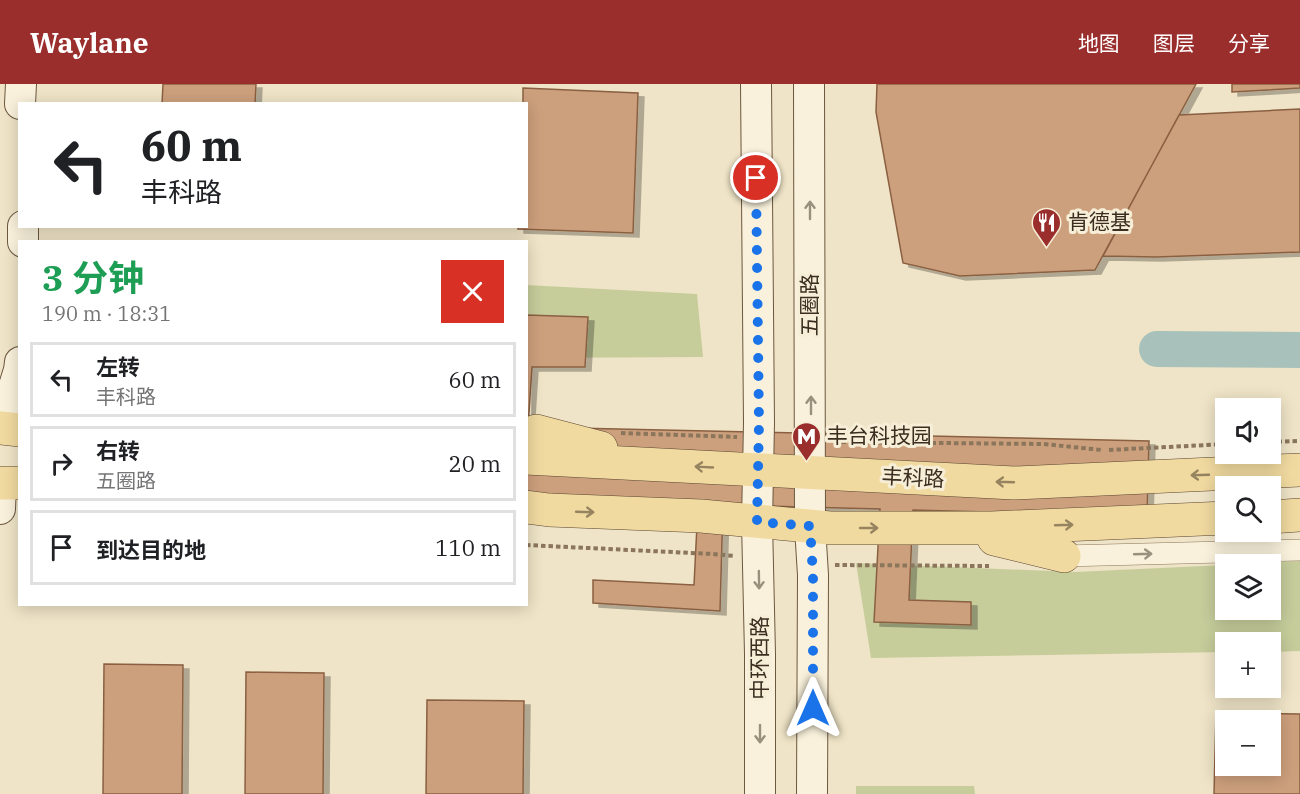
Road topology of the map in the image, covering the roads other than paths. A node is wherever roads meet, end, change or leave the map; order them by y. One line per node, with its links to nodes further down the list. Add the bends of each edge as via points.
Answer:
1 (21, 84): 4 (main road)
2 (756, 84): 8 (main road)
3 (809, 84): 9 (main road, 五圈路, one-way to 3)
4 (20, 102)
5 (18, 374): 6 (main road)
6 (5, 428)
7 (530, 440): 8 (main road, 丰科路, one-way to 7, via 648,464 615,451)
8 (759, 454): 9 (main road, 丰科路); 15 (main road)
9 (811, 457): 10 (main road, 丰科路, one-way to 9, via 1014,483); 16 (main road, 五圈路)
10 (1300, 470)
11 (528, 507): 15 (main road, one-way to 15)
12 (1300, 515): 13 (main road)
13 (1281, 516)
14 (1215, 518): 17 (main road, one-way to 14)
15 (757, 522): 16 (main road); 20 (main road, 中环西路, one-way to 20)
16 (810, 526): 17 (main road, one-way to 17); 21 (main road)
17 (951, 529): 19 (main road)
18 (1300, 550): 19 (street, one-way to 18)
19 (1064, 556)
20 (760, 794)
21 (812, 794)

